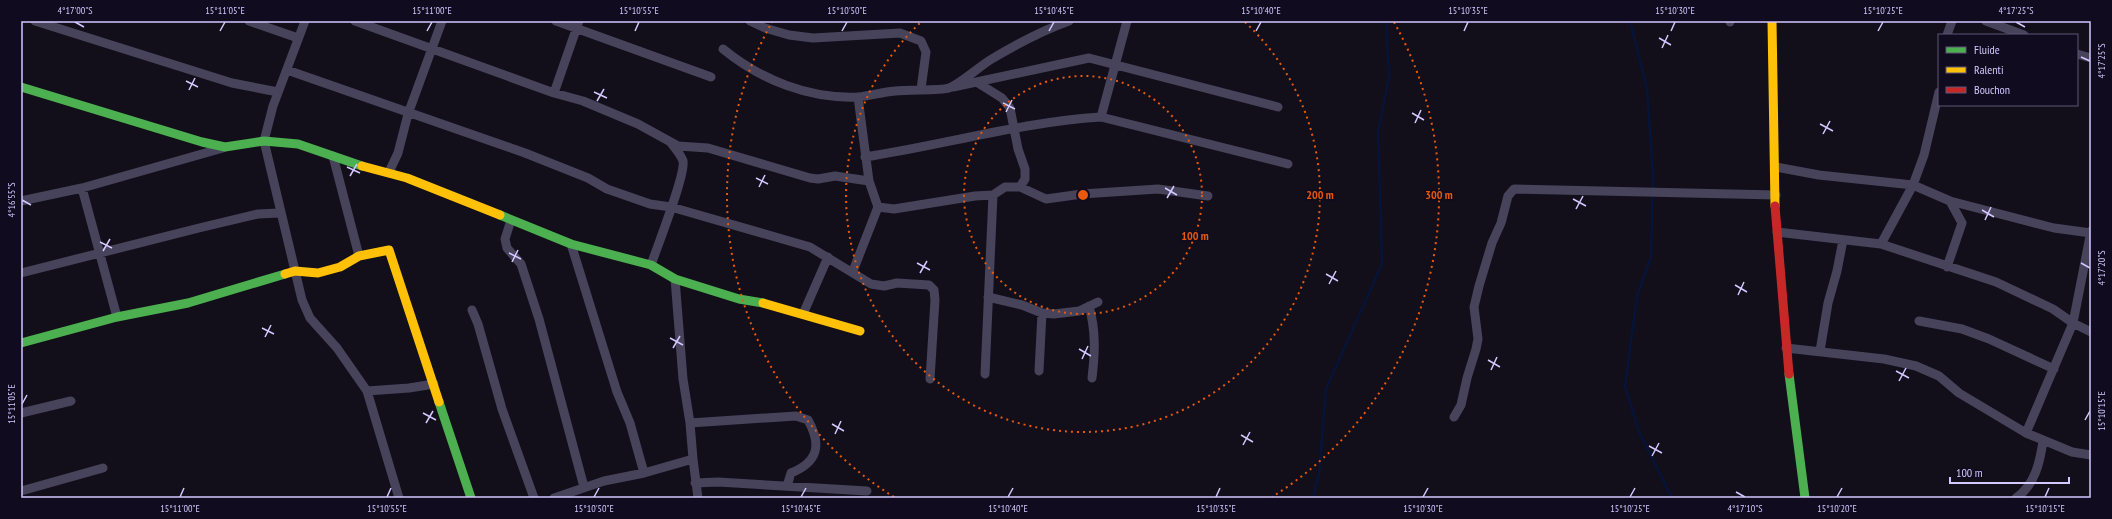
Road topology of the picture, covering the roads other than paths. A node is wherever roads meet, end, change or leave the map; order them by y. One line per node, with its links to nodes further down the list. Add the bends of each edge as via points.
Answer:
1 (35, 21): 28 (street, via 232,83)
2 (249, 21): 16 (street)
3 (305, 21): 16 (street)
4 (355, 21): 18 (street)
5 (442, 21): 18 (street)
6 (556, 21): 13 (street)
7 (750, 21): 27 (street, via 789,35 813,38 900,33 921,41 926,52)
8 (1069, 21): 26 (street, via 1025,40)
9 (1127, 21): 21 (street)
10 (1772, 21): 42 (street)
11 (1952, 21): 14 (street)
12 (1986, 21): 15 (street)
13 (578, 25): 23 (street); 29 (street)
14 (1947, 34)
15 (2021, 34)
16 (298, 38): 22 (street)
17 (724, 49): 31 (street, via 748,67 790,88)
18 (433, 50): 29 (street); 33 (street)
19 (2078, 54): 20 (street)
20 (2091, 58)
21 (1115, 64): 24 (street, via 1081,58); 32 (street); 34 (street)
22 (287, 70): 28 (street); 33 (street)
23 (711, 77)
24 (978, 83): 26 (street); 35 (street, via 1007,102)
25 (21, 87): 38 (street)
26 (949, 88): 27 (street)
27 (921, 89): 31 (street)
28 (278, 92): 36 (street)
29 (554, 93): 37 (street, via 590,104 638,124)
30 (1938, 96): 45 (street, via 1924,155)
31 (858, 97): 40 (street)
32 (1278, 107)
33 (408, 114): 43 (street, via 398,154); 53 (street, via 525,153 588,178 607,189 650,204)
34 (1101, 117): 35 (street, via 1074,118); 41 (street)
35 (1014, 128): 40 (street); 46 (street, via 1026,175)
36 (264, 141): 38 (street); 39 (street, via 298,144); 55 (street)
37 (671, 143): 44 (street, via 678,146 708,148 810,178 835,176); 53 (street, via 683,165)
38 (225, 147): 47 (street)
39 (333, 156): 43 (street); 63 (street)
40 (866, 157): 44 (street)
41 (1288, 164)
42 (1776, 167): 45 (street); 49 (street)
43 (389, 172): 56 (street)
44 (869, 181): 54 (street)
45 (1913, 185): 52 (street); 61 (street)
46 (1020, 187): 48 (street, via 1005,187); 50 (street, via 1046,199 1158,189)
47 (82, 188): 51 (street); 62 (street)
48 (993, 195): 54 (street, via 894,209); 71 (street)
49 (1776, 195): 57 (street); 94 (street, via 1514,189 1508,196 1479,286 1474,307 1478,339 1461,405)
50 (1208, 196)
51 (21, 201)
52 (1950, 201): 58 (street, via 2054,228); 66 (street, via 1962,223)
53 (671, 207): 64 (street, via 810,247); 65 (street)
54 (878, 207): 68 (street)
55 (279, 213): 62 (street, via 258,214); 67 (street)
56 (511, 220): 60 (street); 106 (street, via 505,239 507,248 521,264 539,319)
57 (1777, 232): 59 (street); 83 (street)
58 (2091, 232): 79 (street)
59 (1843, 240): 61 (street); 84 (street, via 1828,302)
60 (571, 244): 65 (street); 103 (street)
61 (1881, 244): 66 (street)
62 (100, 254): 69 (street); 77 (street)
63 (359, 256): 67 (street, via 340,267 318,273); 90 (street, via 389,250)
64 (828, 257): 68 (street); 76 (street)
65 (651, 265): 70 (street)
66 (1947, 267): 79 (street, via 1996,282 2053,308)
67 (295, 271): 77 (street, via 188,303); 91 (street, via 302,300 310,318 337,348)
68 (853, 271): 89 (street, via 871,284 929,285 934,290)
69 (21, 273)
70 (675, 279): 76 (street); 95 (street, via 683,379)
71 (988, 297): 75 (street); 87 (street)
72 (1098, 302): 73 (street)
73 (1089, 306): 75 (street, via 1066,313); 88 (street, via 1095,341)
74 (472, 310): 111 (street, via 502,409)
75 (1042, 313): 86 (street)
76 (803, 314): 80 (street)
77 (117, 317): 82 (street)
78 (1919, 321): 85 (street, via 1962,329 1989,338)
79 (2073, 323): 81 (street); 85 (street)
80 (860, 331)
81 (2091, 332)
82 (21, 343)
83 (1786, 348): 84 (street); 114 (street)
84 (1820, 351): 96 (street, via 1906,362 1927,370 1939,376 1959,393)
85 (2054, 369): 96 (street)
86 (1039, 371)
87 (985, 374)
88 (1092, 378)
89 (930, 379)
90 (434, 384): 91 (street); 110 (street)
91 (367, 391): 109 (street)
92 (71, 401): 93 (street)
93 (21, 413)
94 (1454, 417)
95 (690, 423): 99 (street); 105 (street, via 796,416 808,420 814,431 816,452 808,463 791,473)
96 (2026, 433): 97 (street)
97 (2043, 441): 98 (street); 115 (street, via 2039,465 2031,482)
98 (2091, 456)
99 (693, 459): 100 (street); 102 (street)
100 (677, 464): 102 (street); 103 (street)
101 (103, 468): 107 (street)
102 (694, 471): 104 (street)
103 (644, 473): 106 (street)
104 (695, 483): 105 (street); 113 (street)
105 (787, 486): 108 (street)
106 (584, 487): 112 (street)
107 (21, 491)
108 (867, 491)
109 (399, 498)
110 (471, 498)
111 (534, 498)
112 (554, 498)
113 (698, 498)
114 (1805, 498)
115 (2016, 498)

